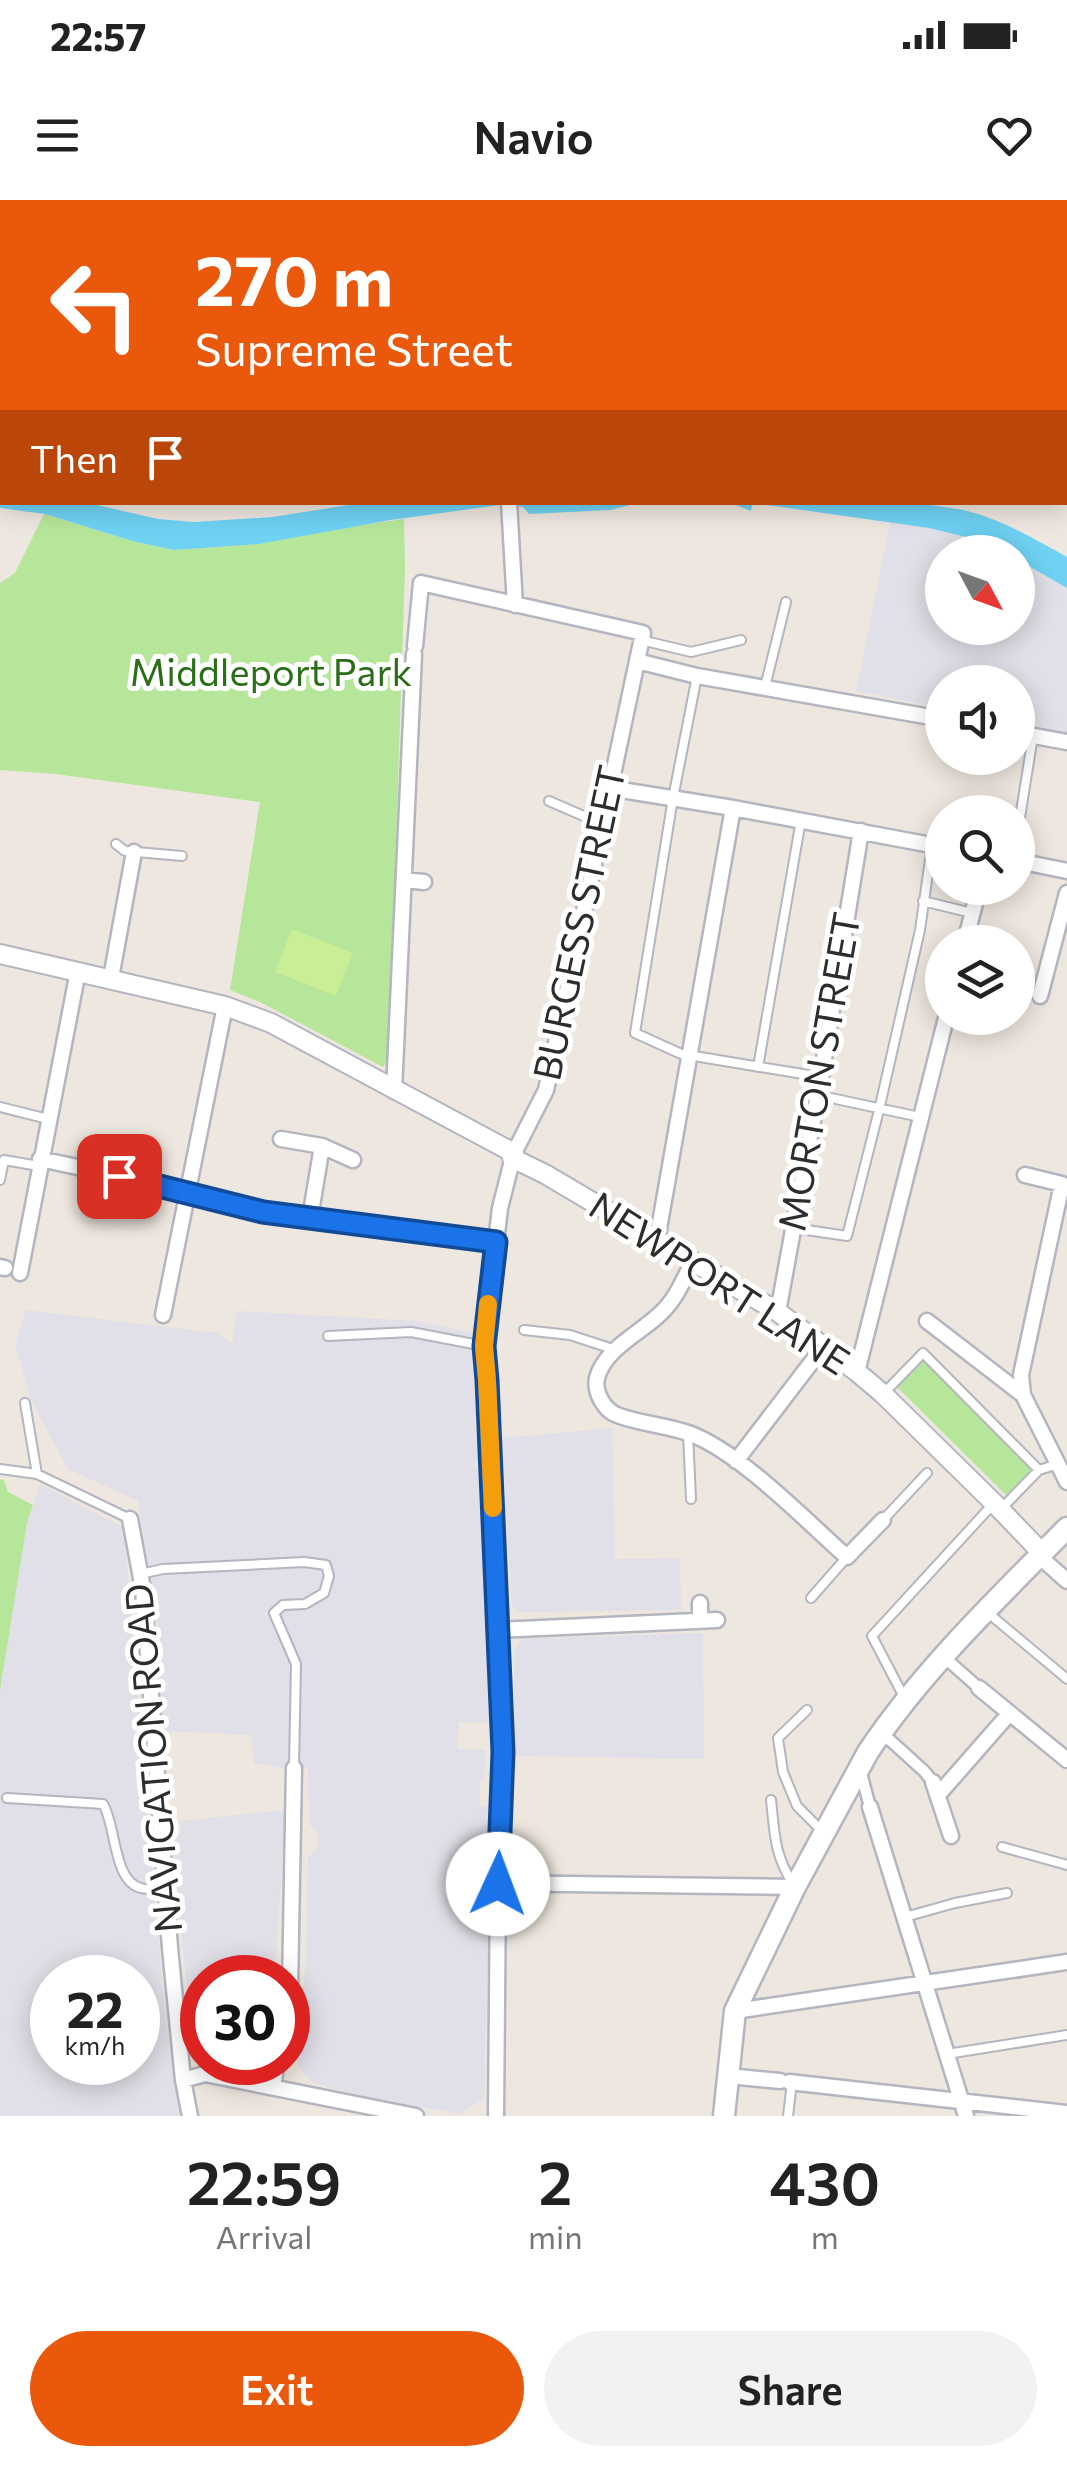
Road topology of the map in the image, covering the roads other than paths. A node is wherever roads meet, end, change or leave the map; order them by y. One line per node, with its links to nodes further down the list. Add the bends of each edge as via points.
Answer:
1 (510, 508): 3 (street)
2 (786, 602): 8 (lane)
3 (514, 605): 4 (street); 25 (street, via 420,583)
4 (642, 637): 5 (lane, via 690,652); 6 (street, BURGESS STREET)
5 (741, 640)
6 (638, 661): 7 (street); 12 (street, BURGESS STREET)
7 (697, 676): 8 (street); 13 (lane)
8 (765, 688): 9 (street)
9 (925, 716)
10 (1035, 736): 11 (street)
11 (1067, 742)
12 (610, 788): 13 (street); 17 (street, BURGESS STREET)
13 (673, 798): 15 (street); 39 (lane, via 635,1033)
14 (549, 801): 17 (lane)
15 (733, 808): 16 (street); 39 (street)
16 (801, 820): 18 (street); 40 (lane)
17 (602, 824): 50 (street, BURGESS STREET, via 546,1090)
18 (861, 831): 20 (street); 41 (street, MORTON STREET)
19 (116, 844): 21 (lane)
20 (925, 844)
21 (134, 852): 22 (lane); 35 (street)
22 (182, 856)
23 (1035, 864): 24 (street)
24 (1067, 871)
25 (404, 880): 26 (street); 42 (street)
26 (424, 882)
27 (925, 892): 28 (lane)
28 (923, 900): 31 (lane); 45 (lane)
29 (1066, 901): 36 (street)
30 (974, 905): 31 (street)
31 (972, 913): 32 (street)
32 (969, 925)
33 (0, 954): 34 (street, NEWPORT LANE)
34 (78, 971): 35 (street, NEWPORT LANE); 47 (street)
35 (112, 978): 37 (street, NEWPORT LANE)
36 (1040, 996)
37 (226, 1006): 42 (street, NEWPORT LANE, via 271,1023); 56 (street)
38 (942, 1035): 46 (street)
39 (688, 1056): 40 (lane); 59 (street)
40 (758, 1067): 41 (lane)
41 (820, 1078): 43 (street, MORTON STREET)
42 (394, 1091): 50 (street, NEWPORT LANE)
43 (817, 1096): 45 (lane); 58 (street, MORTON STREET)
44 (0, 1107): 47 (lane)
45 (879, 1110): 46 (lane); 58 (lane, via 847,1236)
46 (920, 1117): 71 (street)
47 (48, 1119): 52 (street)
48 (281, 1139): 49 (street)
49 (322, 1146): 51 (street); 57 (street)
50 (513, 1156): 59 (street, NEWPORT LANE); 60 (street, BURGESS STREET)
51 (353, 1160)
52 (40, 1163): 54 (lane, via 4,1160); 56 (street); 62 (street)
53 (1025, 1175): 55 (street)
54 (0, 1180)
55 (1064, 1182): 73 (street, via 1021,1375)
56 (188, 1193): 57 (street); 64 (street)
57 (310, 1218): 60 (street)
58 (792, 1228): 63 (street, MORTON STREET)
59 (657, 1240): 61 (street, NEWPORT LANE)
60 (496, 1242): 68 (street, BURGESS STREET)
61 (693, 1261): 63 (street, NEWPORT LANE); 70 (street, via 662,1312)
62 (8, 1270)
63 (778, 1312): 69 (street, NEWPORT LANE)
64 (163, 1314)
65 (928, 1321): 73 (street)
66 (524, 1330): 70 (lane)
67 (328, 1336): 68 (lane, via 410,1332)
68 (484, 1346): 97 (street, BURGESS STREET)
69 (824, 1346): 71 (street, NEWPORT LANE); 76 (street)
70 (616, 1350): 75 (street, via 596,1381 601,1402 614,1414)
71 (858, 1372): 72 (street, NEWPORT LANE)
72 (884, 1394): 79 (lane, via 923,1353); 84 (street, NEWPORT LANE)
73 (1024, 1396): 77 (street)
74 (25, 1403): 81 (lane)
75 (688, 1433): 76 (street); 83 (lane)
76 (736, 1461): 89 (street)
77 (1058, 1464): 79 (lane); 82 (street)
78 (0, 1468): 81 (lane)
79 (1040, 1470): 84 (lane)
80 (927, 1473): 86 (lane)
81 (36, 1474): 85 (lane)
82 (1067, 1482)
83 (691, 1499)
84 (998, 1506): 88 (street, NEWPORT LANE); 101 (lane, via 872,1636)
85 (130, 1519): 90 (street, NAVIGATION ROAD)
86 (883, 1520): 89 (street)
87 (1067, 1528): 88 (main road)
88 (1041, 1555): 91 (street); 94 (main road)
89 (848, 1558): 92 (lane)
90 (140, 1574): 106 (lane, via 326,1565 324,1594 274,1613 296,1664); 118 (street, NAVIGATION ROAD)
91 (1067, 1582)
92 (810, 1598)
93 (700, 1603): 96 (street)
94 (987, 1612): 98 (main road); 99 (lane)
95 (717, 1620): 96 (street)
96 (700, 1621): 97 (street)
97 (498, 1630): 116 (street, BURGESS STREET)
98 (944, 1657): 100 (street); 101 (main road)
99 (1067, 1679)
100 (979, 1688): 103 (street)
101 (906, 1702): 104 (main road)
102 (807, 1710): 112 (lane, via 778,1738 797,1806)
103 (1008, 1714): 105 (street); 108 (street)
104 (881, 1732): 107 (main road); 108 (street)
105 (1067, 1760)
106 (294, 1768): 121 (street)
107 (859, 1768): 111 (street); 112 (main road)
108 (936, 1789): 113 (street)
109 (6, 1798): 118 (lane, via 102,1804 125,1876 134,1886)
110 (772, 1800): 117 (lane, via 776,1854)
111 (870, 1807): 120 (street)
112 (824, 1832): 117 (main road)
113 (951, 1836)
114 (1002, 1847): 115 (lane)
115 (1067, 1865)
116 (498, 1884): 117 (street); 137 (street, BURGESS STREET)
117 (795, 1887): 124 (main road)
118 (165, 1889): 126 (street, NAVIGATION ROAD)
119 (1006, 1893): 120 (lane)
120 (905, 1917): 123 (street)
121 (291, 1955)
122 (1067, 1962): 123 (street)
123 (924, 1983): 124 (street); 127 (street)
124 (735, 2011): 128 (main road)
125 (1067, 2035): 127 (lane)
126 (180, 2048)
127 (947, 2054): 133 (street)
128 (728, 2076): 129 (street); 138 (main road)
129 (787, 2082): 133 (street); 139 (lane)
130 (184, 2085): 135 (street, NAVIGATION ROAD)
131 (268, 2085): 132 (street)
132 (274, 2086): 136 (street)
133 (964, 2109): 134 (street)
134 (1067, 2113)
135 (190, 2116)
136 (416, 2116)
137 (496, 2116)
138 (724, 2116)
139 (788, 2116)

